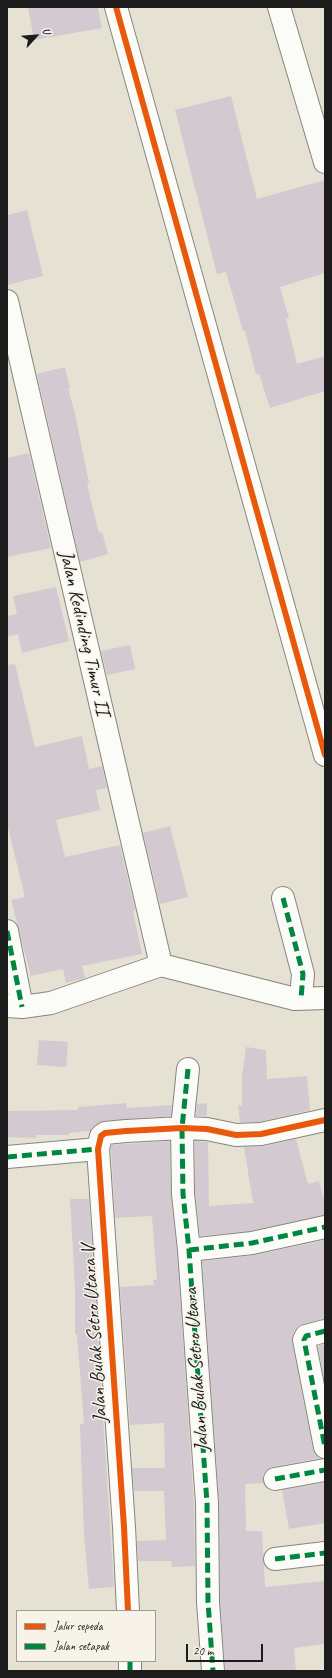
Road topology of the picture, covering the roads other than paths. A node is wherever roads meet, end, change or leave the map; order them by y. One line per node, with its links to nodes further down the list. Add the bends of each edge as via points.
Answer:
1 (118, 7): 5 (street)
2 (279, 7): 3 (street)
3 (325, 162)
4 (7, 301): 8 (street, Jalan Kedinding Timur II)
5 (325, 755)
6 (283, 898): 10 (street, via 303,974)
7 (7, 931): 11 (street)
8 (161, 965): 10 (street); 11 (street, via 51,1003)
9 (325, 998): 10 (street)
10 (301, 999)
11 (14, 1007)
12 (188, 1069): 14 (street, Jalan Bulak Setro Utara)
13 (325, 1120): 14 (street, via 261,1134)
14 (182, 1128): 15 (street, via 105,1134 101,1136); 18 (street, Jalan Bulak Setro Utara, via 183,1194)
15 (98, 1149): 16 (street); 25 (street, Jalan Bulak Setro Utara V)
16 (7, 1157)
17 (325, 1227): 18 (street, via 252,1243)
18 (189, 1250): 26 (street, Jalan Bulak Setro Utara, via 207,1503 208,1602)
19 (325, 1331): 20 (street, via 306,1336 304,1340)
20 (325, 1447)
21 (325, 1470): 22 (street)
22 (276, 1479)
23 (325, 1553): 24 (street)
24 (275, 1559)
25 (128, 1610)
26 (213, 1671)

